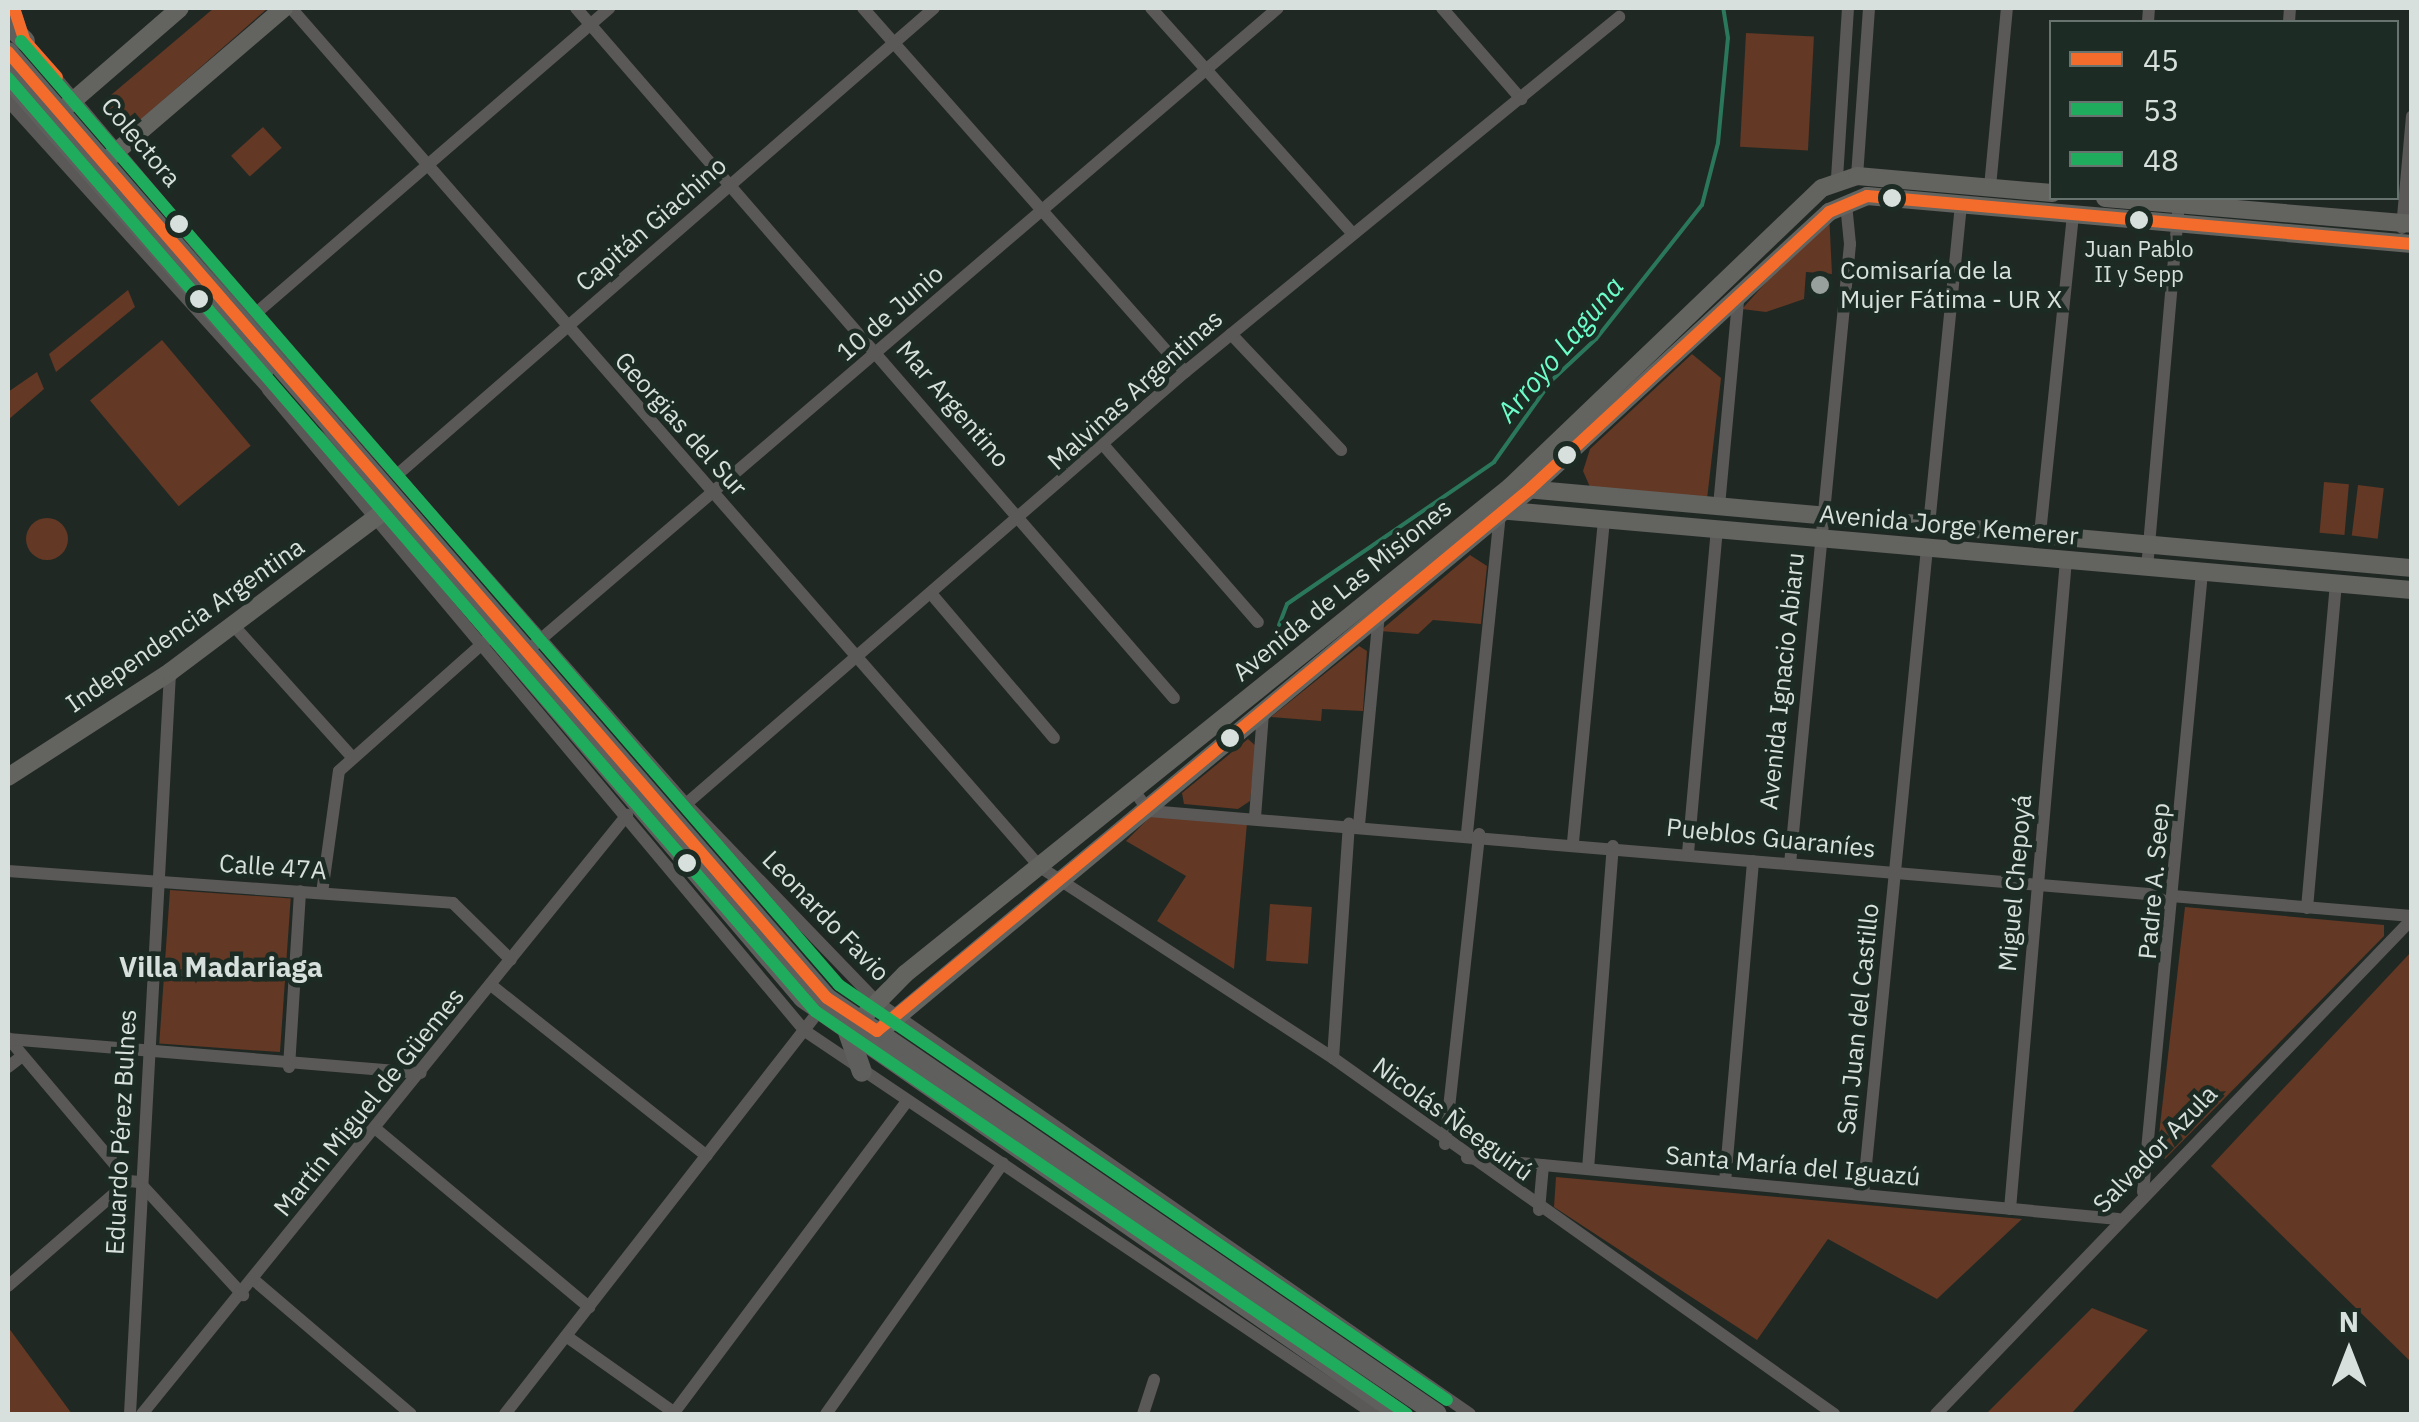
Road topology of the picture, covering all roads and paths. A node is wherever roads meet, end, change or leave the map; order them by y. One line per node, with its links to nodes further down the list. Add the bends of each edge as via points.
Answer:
1 (14, 8): 18 (street)
2 (180, 8): 23 (main road)
3 (287, 8): 25 (street, Georgias del Sur); 26 (main road)
4 (576, 8): 16 (street, Mar Argentino)
5 (609, 8): 16 (street)
6 (863, 8): 17 (street)
7 (934, 8): 17 (street, Capitán Giachino)
8 (1151, 8): 19 (street)
9 (1278, 8): 19 (street, 10 de Junio)
10 (1442, 8): 21 (street)
11 (1848, 8): 28 (street, Avenida Ignacio Abiaru)
12 (1870, 8): 27 (street, Avenida Ignacio Abiaru)
13 (2006, 8): 30 (street)
14 (1619, 17): 21 (street, Malvinas Argentinas)
15 (8, 24): 18 (highway)
16 (590, 24): 25 (street); 29 (street, Mar Argentino)
17 (893, 41): 29 (street, Capitán Giachino); 37 (street)
18 (16, 47): 23 (highway)
19 (1205, 69): 37 (street, 10 de Junio); 40 (street)
20 (8, 78): 23 (highway)
21 (1522, 99): 40 (street, Malvinas Argentinas)
22 (8, 102): 23 (street, Colectora)
23 (55, 116): 26 (highway); 26 (street, Colectora)
24 (2412, 116): 41 (street)
25 (427, 164): 45 (street); 46 (street, Georgias del Sur)
26 (98, 167): 42 (highway); 42 (street, Colectora)
27 (1857, 176): 28 (main road); 30 (main road); 33 (main road, Avenida Ignacio Abiaru)
28 (1837, 178): 33 (main road, Avenida Ignacio Abiaru); 58 (main road, Avenida de Las Misiones)
29 (731, 184): 46 (street, Capitán Giachino); 48 (street, Mar Argentino)
30 (1990, 187): 31 (main road)
31 (2049, 193)
32 (2141, 200): 35 (main road)
33 (1846, 204): 34 (main road, via 1867,196); 44 (main road, Avenida de Las Misiones); 61 (street, Avenida Ignacio Abiaru, via 1850,244)
34 (1961, 204): 38 (main road); 64 (street)
35 (2179, 204): 36 (main road); 39 (street)
36 (2273, 205): 41 (main road)
37 (1044, 210): 48 (street, 10 de Junio); 49 (street)
38 (2072, 213): 39 (main road); 66 (street)
39 (2178, 224): 41 (main road); 68 (street)
40 (1353, 234): 47 (street, Malvinas Argentinas)
41 (2407, 234)
42 (165, 245): 43 (highway); 43 (street, Colectora)
43 (187, 269): 45 (street, Colectora); 50 (street, Colectora); 52 (highway)
44 (1738, 300): 56 (main road, Avenida de Las Misiones); 59 (street)
45 (255, 314): 51 (street, Colectora)
46 (566, 328): 55 (street, Capitán Giachino); 57 (street, Georgias del Sur)
47 (1231, 334): 49 (street, Malvinas Argentinas); 54 (street)
48 (878, 352): 57 (street, 10 de Junio); 62 (street, Mar Argentino)
49 (1185, 372): 53 (street, Malvinas Argentinas)
50 (268, 390): 52 (street, Colectora); 60 (street, Colectora)
51 (341, 412): 52 (street, Colectora); 55 (street, Leonardo Favio)
52 (345, 448): 60 (highway); 81 (highway)
53 (1106, 448): 62 (street, Malvinas Argentinas); 78 (street)
54 (1341, 450)
55 (398, 474): 81 (street, Leonardo Favio)
56 (1530, 489): 58 (main road, Avenida de Las Misiones); 59 (main road, Avenida Jorge Kemerer)
57 (713, 494): 81 (street, 10 de Junio); 82 (street, Georgias del Sur)
58 (1498, 500): 63 (main road, Avenida Jorge Kemerer); 77 (main road, Avenida de Las Misiones); 89 (main road, Avenida de Las Misiones); 95 (street)
59 (1719, 506): 61 (main road, Avenida Jorge Kemerer)
60 (381, 514): 79 (main road, Independencia Argentina); 80 (highway)
61 (1824, 515): 64 (main road, Avenida Jorge Kemerer); 67 (street, Avenida Ignacio Abiaru)
62 (1022, 519): 76 (street, Malvinas Argentinas); 84 (street, Mar Argentino)
63 (1604, 520): 65 (main road, Avenida Jorge Kemerer); 96 (street)
64 (1929, 525): 66 (main road, Avenida Jorge Kemerer)
65 (1717, 530): 67 (main road, Avenida Jorge Kemerer); 98 (street)
66 (2040, 534): 68 (main road, Avenida Jorge Kemerer)
67 (1821, 538): 69 (main road, Avenida Jorge Kemerer); 100 (street, Avenida Ignacio Abiaru)
68 (2149, 544): 71 (street); 72 (main road, Avenida Jorge Kemerer)
69 (1927, 548): 70 (main road, Avenida Jorge Kemerer); 103 (street, San Juan del Castillo)
70 (2066, 560): 71 (main road, Avenida Jorge Kemerer); 106 (street, Miguel Chepoyá)
71 (2147, 568): 73 (main road, Avenida Jorge Kemerer)
72 (2412, 568)
73 (2202, 572): 74 (main road, Avenida Jorge Kemerer); 109 (street, Padre A. Seep)
74 (2336, 584): 75 (main road, Avenida Jorge Kemerer); 110 (street)
75 (2412, 590)
76 (934, 597): 82 (street, Malvinas Argentinas); 86 (street)
77 (1378, 614): 85 (main road, Avenida de Las Misiones); 94 (street)
78 (1258, 622)
79 (234, 626): 83 (main road, Independencia Argentina); 87 (street)
80 (490, 637): 87 (street); 92 (street); 115 (highway, via 778,974)
81 (534, 645): 90 (street, Leonardo Favio); 118 (highway, via 827,998)
82 (857, 659): 90 (street, Malvinas Argentinas); 101 (street, Georgias del Sur)
83 (170, 672): 88 (main road, Independencia Argentina); 105 (street, Eduardo Pérez Bulnes)
84 (1174, 698)
85 (1263, 713): 91 (main road, Avenida de Las Misiones); 93 (street)
86 (1054, 738)
87 (350, 755): 108 (street, via 339,771)
88 (8, 777)
89 (1134, 792): 91 (street); 101 (main road, Avenida de Las Misiones)
90 (686, 804): 114 (street, Leonardo Favio)
91 (1149, 811): 93 (street, Pueblos Guaraníes); 104 (main road, Avenida de Las Misiones)
92 (627, 815): 112 (street, Martín Miguel de Güemes); 117 (street)
93 (1256, 817): 94 (street, Pueblos Guaraníes)
94 (1354, 824): 95 (street, Pueblos Guaraníes); 122 (street)
95 (1473, 834): 96 (street, Pueblos Guaraníes); 129 (street)
96 (1573, 842): 97 (street, Pueblos Guaraníes)
97 (1613, 846): 98 (street, Pueblos Guaraníes); 134 (street)
98 (1688, 853): 99 (street, Pueblos Guaraníes)
99 (1753, 861): 100 (street, Pueblos Guaraníes); 136 (street)
100 (1790, 864): 103 (street, Pueblos Guaraníes)
101 (1040, 867): 104 (street, Nicolás Ñeeguirú); 114 (main road, Avenida de Las Misiones)
102 (8, 871): 105 (street, Calle 47A)
103 (1895, 873): 106 (street, Pueblos Guaraníes); 138 (street, San Juan del Castillo)
104 (1062, 879): 116 (main road, Avenida de Las Misiones); 122 (street, Nicolás Ñeeguirú)
105 (158, 882): 107 (street, Calle 47A); 120 (street, Eduardo Pérez Bulnes)
106 (2037, 885): 109 (street, Pueblos Guaraníes); 139 (street, Miguel Chepoyá)
107 (300, 891): 108 (street, Calle 47A); 124 (street)
108 (322, 893): 112 (street, Calle 47A, via 454,903)
109 (2176, 897): 110 (street, Pueblos Guaraníes); 137 (street, Padre A. Seep)
110 (2307, 908): 111 (street, Pueblos Guaraníes)
111 (2412, 918): 137 (street, Salvador Azula)
112 (510, 960): 113 (street, Martín Miguel de Güemes)
113 (491, 985): 126 (street, Martín Miguel de Güemes); 130 (street)
114 (877, 1002): 116 (street, Leonardo Favio); 118 (main road, Avenida de Las Misiones)
115 (819, 1011): 117 (street); 118 (highway)
116 (893, 1014): 118 (main road, Avenida de Las Misiones); 158 (street, Leonardo Favio)
117 (805, 1030): 125 (street); 130 (street)
118 (863, 1032): 125 (highway); 156 (highway); 157 (highway)
119 (8, 1038): 120 (street); 121 (street)
120 (148, 1054): 124 (street); 135 (street, Eduardo Pérez Bulnes)
121 (22, 1056): 123 (street); 135 (street)
122 (1333, 1058): 129 (street, Nicolás Ñeeguirú)
123 (8, 1067)
124 (289, 1067): 126 (street)
125 (862, 1072): 127 (street)
126 (420, 1073): 128 (street, Martín Miguel de Güemes)
127 (906, 1104): 132 (street); 152 (street)
128 (376, 1129): 142 (street, Martín Miguel de Güemes); 145 (street)
129 (1445, 1144): 131 (street, Nicolás Ñeeguirú)
130 (707, 1156): 145 (street)
131 (1464, 1158): 133 (street, Santa María del Iguazú); 140 (street, Nicolás Ñeeguirú)
132 (1003, 1164): 153 (street); 155 (street)
133 (1543, 1165): 134 (street, Santa María del Iguazú); 140 (street)
134 (1588, 1169): 136 (street, Santa María del Iguazú)
135 (134, 1182): 143 (street); 144 (street); 148 (street, Eduardo Pérez Bulnes)
136 (1725, 1182): 138 (street, Santa María del Iguazú)
137 (2143, 1194): 141 (street, Salvador Azula)
138 (1863, 1195): 139 (street, Santa María del Iguazú)
139 (2010, 1209): 141 (street, Santa María del Iguazú)
140 (1539, 1210): 159 (street, Nicolás Ñeeguirú)
141 (2118, 1219): 160 (street, Salvador Azula)
142 (254, 1280): 144 (street, Martín Miguel de Güemes); 150 (street)
143 (8, 1286)
144 (243, 1295): 149 (street, Martín Miguel de Güemes)
145 (589, 1307): 146 (street)
146 (566, 1336): 151 (street); 152 (street)
147 (1154, 1380): 154 (street)
148 (130, 1414)
149 (142, 1414)
150 (411, 1414)
151 (505, 1414)
152 (674, 1414)
153 (826, 1414)
154 (1143, 1414)
155 (1374, 1414)
156 (1400, 1414)
157 (1437, 1414)
158 (1470, 1414)
159 (1834, 1414)
160 (1936, 1414)

